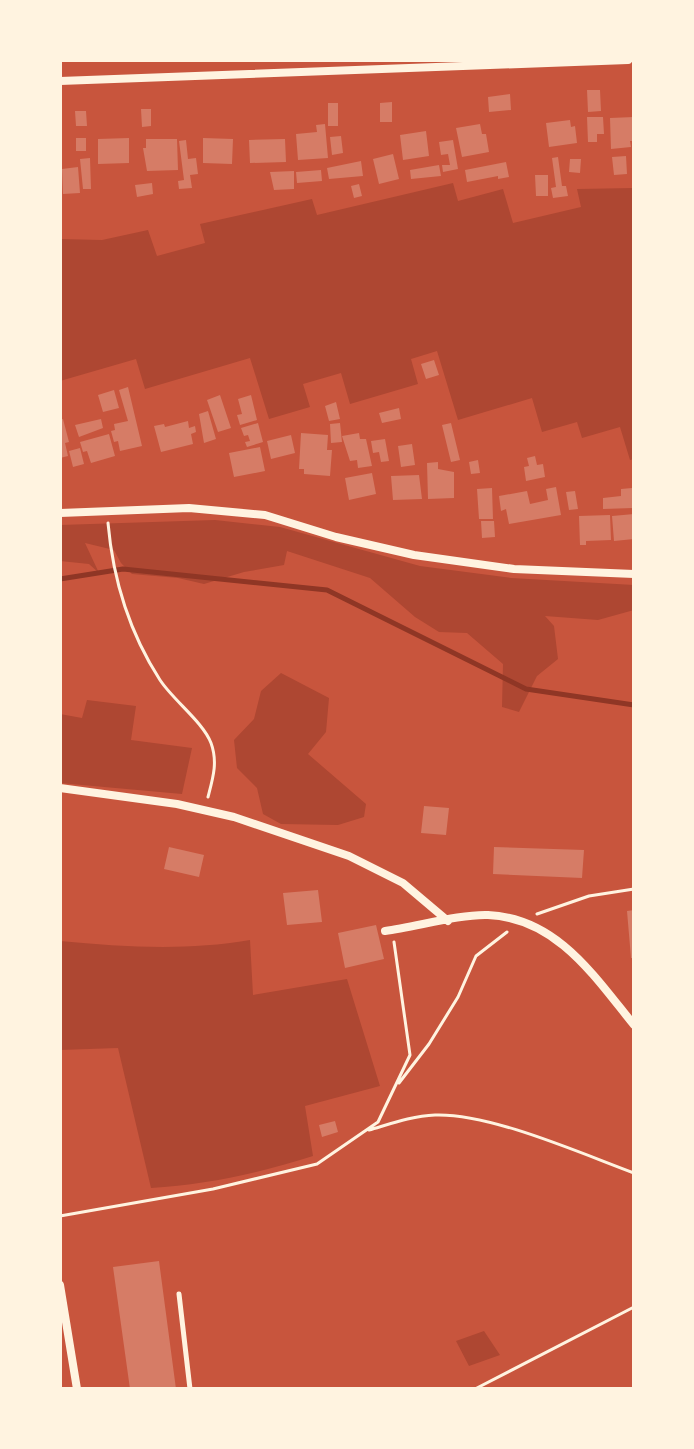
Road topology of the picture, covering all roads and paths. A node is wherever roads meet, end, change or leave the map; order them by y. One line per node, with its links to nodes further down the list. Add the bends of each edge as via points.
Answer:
1 (628, 60): 2 (street)
2 (60, 81)
3 (107, 511): 4 (street); 5 (street, via 189,508 265,515 414,555 514,569); 7 (path, via 122,606 160,680 210,740 216,766)
4 (60, 513)
5 (634, 574)
6 (60, 788): 7 (street)
7 (205, 811): 10 (street, via 349,856 403,883)
8 (634, 889): 9 (path, via 589,896)
9 (523, 919): 10 (street, via 485,915); 13 (street, via 569,947); 14 (path, via 476,956 429,1044)
10 (448, 921): 11 (street)
11 (385, 931)
12 (395, 948): 14 (path, via 410,1055)
13 (634, 1025)
14 (393, 1090): 15 (path, via 378,1122)
15 (363, 1132): 16 (path, via 435,1115 482,1120); 17 (path, via 317,1164)
16 (634, 1173)
17 (60, 1216)
18 (60, 1285): 21 (street)
19 (179, 1294): 22 (lane)
20 (634, 1307): 23 (path)
21 (77, 1389)
22 (190, 1389)
23 (475, 1389)

